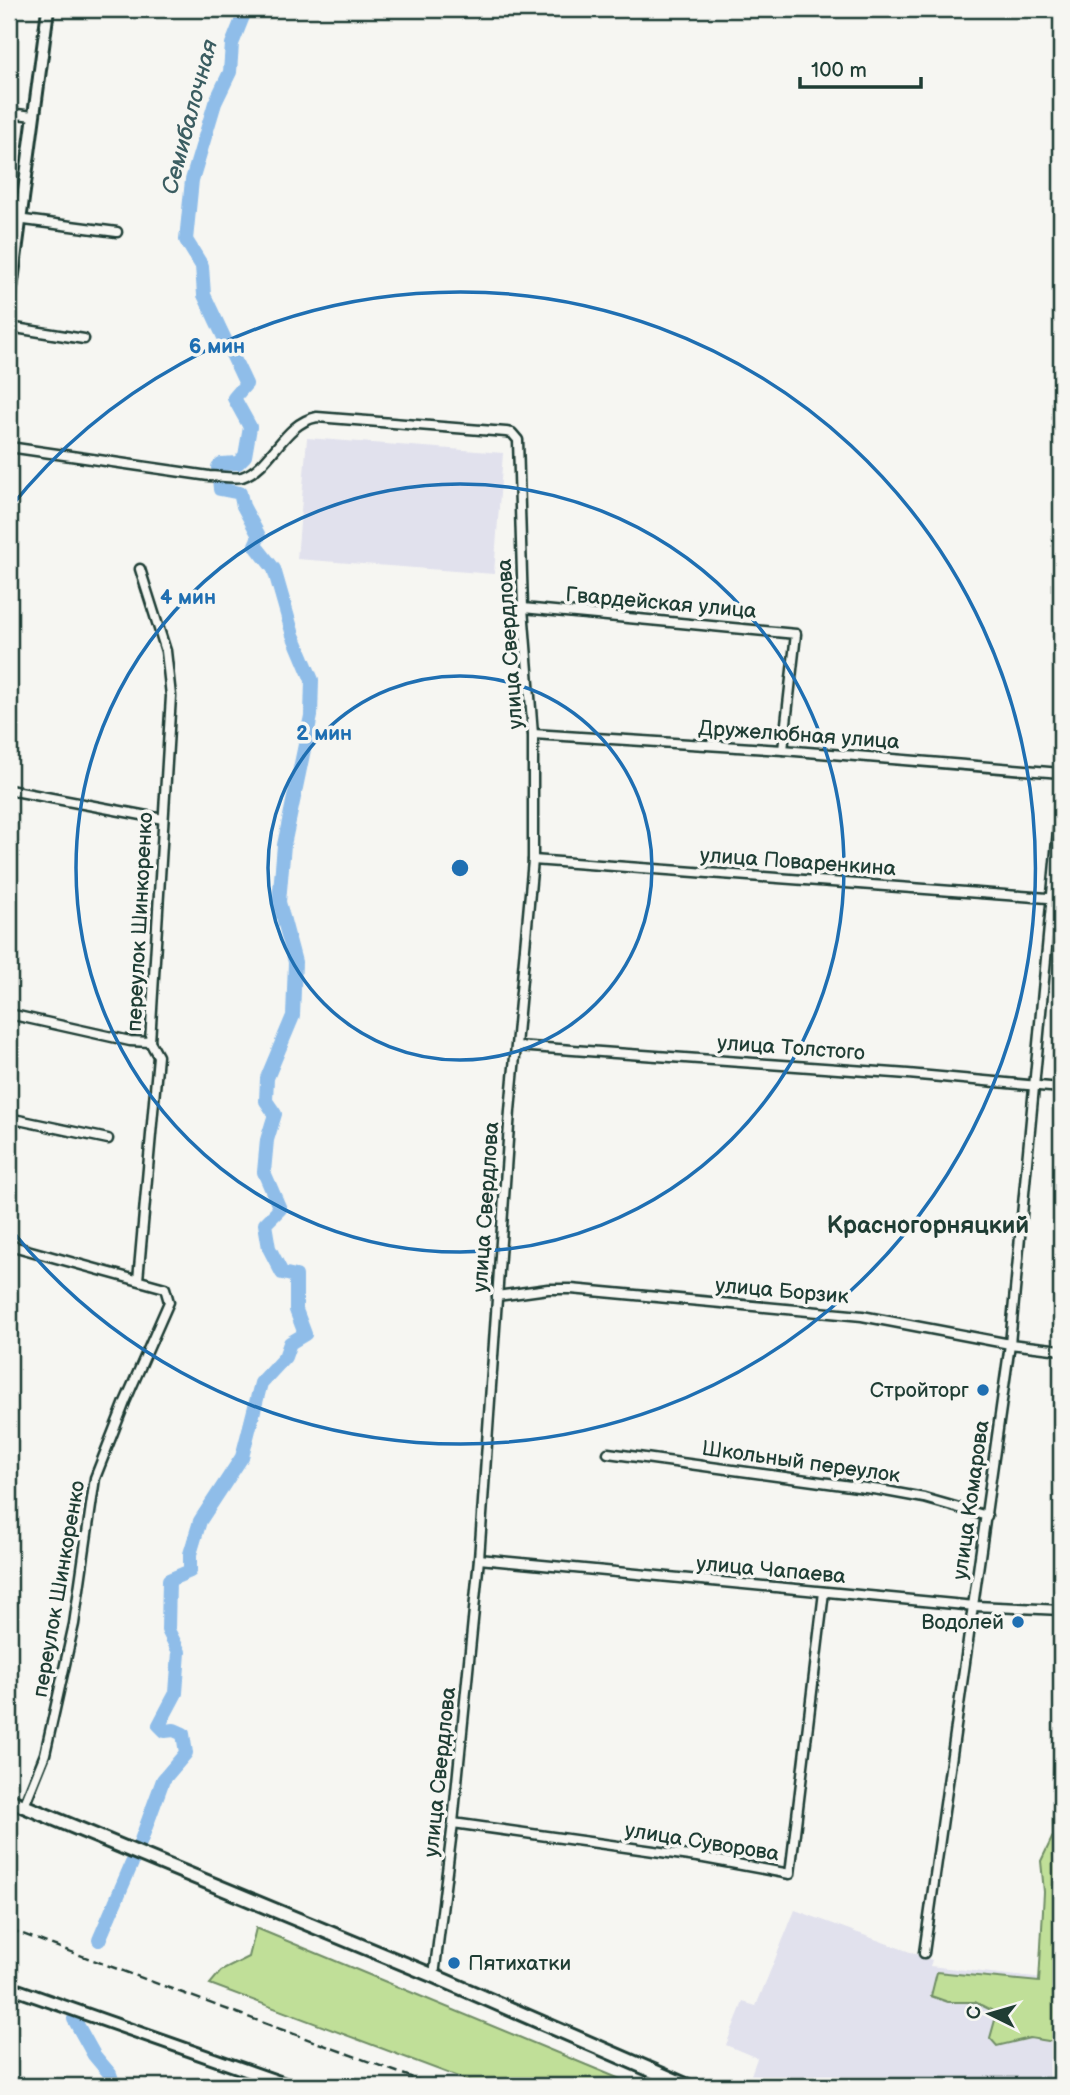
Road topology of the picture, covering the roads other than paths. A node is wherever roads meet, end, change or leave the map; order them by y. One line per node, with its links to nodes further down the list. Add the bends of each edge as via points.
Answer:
1 (48, 9): 3 (street)
2 (9, 113): 3 (street)
3 (33, 116): 4 (street)
4 (15, 219): 5 (street); 6 (street)
5 (117, 232)
6 (9, 304)
7 (9, 327): 8 (street)
8 (84, 338)
9 (9, 447): 11 (street, улица Свердлова, via 237,477 248,473 298,424 317,417 512,433 518,440)
10 (140, 569): 17 (street, переулок Шинкоренко, via 166,651 171,696)
11 (523, 608): 12 (street, улица Свердлова); 13 (street, Гвардейская улица, via 796,634)
12 (533, 734): 13 (street, Дружелюбная улица); 18 (street, улица Свердлова)
13 (783, 750): 14 (street, Дружелюбная улица)
14 (1061, 773)
15 (9, 790): 17 (street)
16 (1061, 798): 19 (street, улица Комарова)
17 (163, 819): 22 (street, переулок Шинкоренко)
18 (533, 860): 19 (street, улица Поваренкина); 23 (street, улица Свердлова)
19 (1051, 898): 20 (street, улица Поваренкина); 24 (street, улица Комарова)
20 (1061, 899)
21 (9, 1014): 22 (street)
22 (150, 1042): 29 (street, переулок Шинкоренко, via 158,1055)
23 (517, 1046): 24 (street, улица Толстого); 30 (street, улица Свердлова)
24 (1033, 1086): 25 (street, улица Толстого); 31 (street, улица Комарова)
25 (1061, 1088)
26 (9, 1118): 27 (street)
27 (108, 1139)
28 (9, 1245): 29 (street)
29 (138, 1280): 40 (street, переулок Шинкоренко, via 165,1288 169,1302 95,1478 74,1624 45,1754)
30 (497, 1296): 31 (street, улица Борзик, via 571,1289 787,1308 885,1320); 35 (street, улица Свердлова)
31 (1010, 1345): 32 (street, улица Борзик); 34 (street, улица Комарова)
32 (1061, 1350)
33 (608, 1454): 34 (street, Школьный переулок, via 880,1489)
34 (987, 1516): 37 (street, улица Комарова)
35 (479, 1559): 36 (street, улица Чапаева); 41 (street, улица Свердлова)
36 (824, 1592): 37 (street, улица Чапаева); 41 (street, улица Суворова, via 790,1874)
37 (975, 1606): 38 (street, улица Чапаева); 42 (street, улица Комарова)
38 (1061, 1609)
39 (9, 1800): 40 (main road)
40 (24, 1806): 43 (main road)
41 (453, 1823): 43 (street, улица Свердлова)
42 (924, 1953)
43 (434, 1976): 46 (main road)
44 (9, 1987): 45 (street)
45 (291, 2086)
46 (688, 2086)

